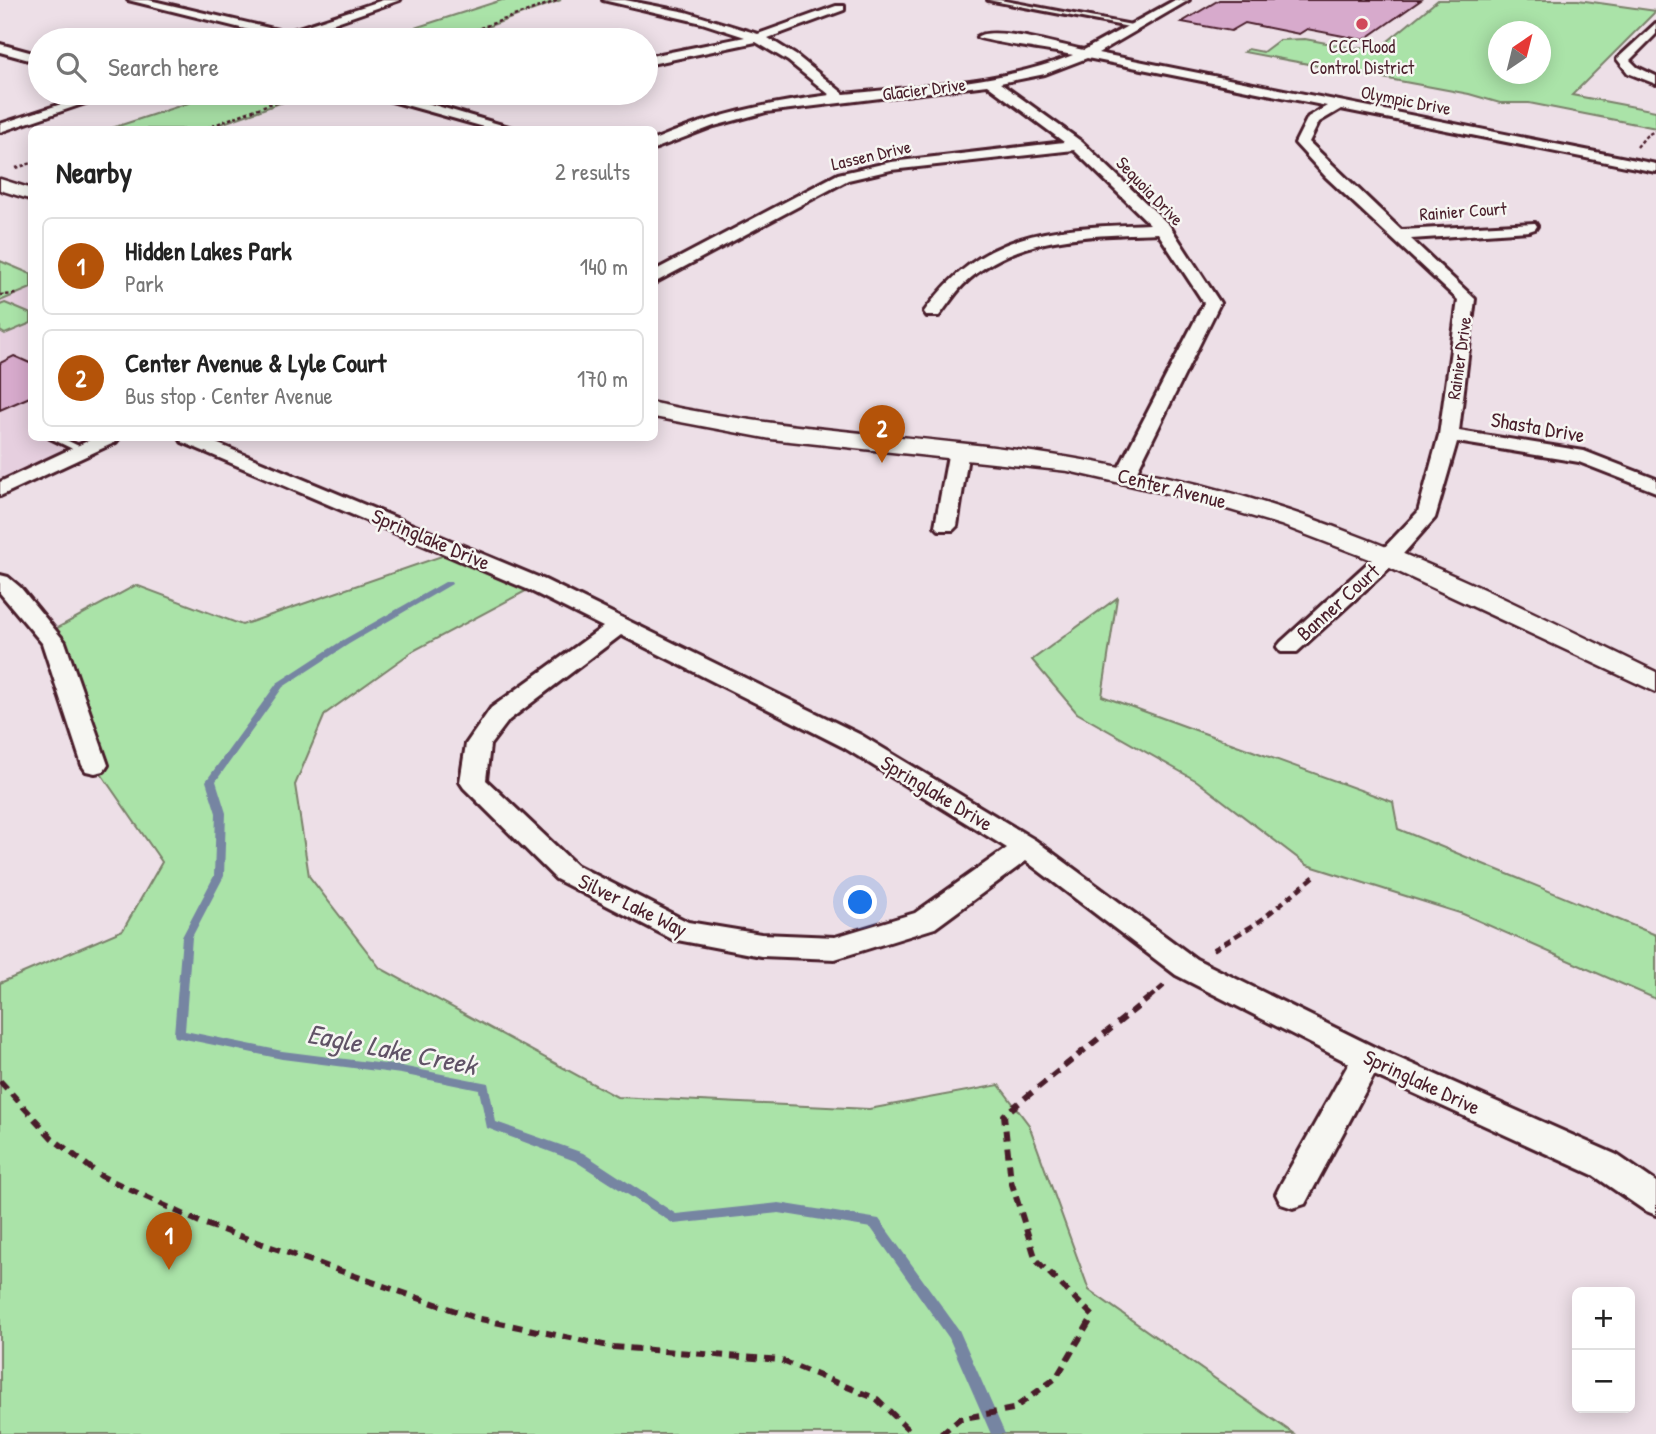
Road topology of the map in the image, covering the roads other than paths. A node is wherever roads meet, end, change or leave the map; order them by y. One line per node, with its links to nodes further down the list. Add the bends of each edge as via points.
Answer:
1 (134, 0): 11 (street)
2 (394, 0): 12 (street)
3 (609, 0): 7 (street)
4 (656, 0): 7 (street)
5 (991, 0): 9 (lane)
6 (1183, 0): 9 (street, Glacier Drive)
7 (638, 6): 14 (street)
8 (840, 8): 14 (street)
9 (1134, 26): 16 (street, Glacier Drive)
10 (1656, 27): 19 (street, via 1623,59 1642,76)
11 (253, 28)
12 (311, 28)
13 (983, 37): 16 (street, Olympic Drive)
14 (758, 38): 18 (street); 21 (street, via 804,65)
15 (0, 48): 17 (street)
16 (1086, 55): 20 (street, Glacier Drive); 24 (street, Olympic Drive)
17 (28, 56)
18 (658, 59)
19 (1656, 80)
20 (989, 82): 21 (street, Glacier Drive); 28 (street, Sequoia Drive)
21 (842, 99): 27 (street, Glacier Drive, via 764,108 692,128)
22 (71, 105): 26 (street)
23 (422, 105): 25 (street)
24 (1339, 105): 29 (street, Olympic Drive); 36 (street, Rainier Drive, via 1313,120 1301,143)
25 (498, 126)
26 (0, 128)
27 (658, 143)
28 (1077, 145): 35 (street, Sequoia Drive); 37 (street, Lassen Drive, via 891,166 844,177)
29 (1656, 168)
30 (0, 171): 31 (street)
31 (28, 180)
32 (0, 184): 33 (street)
33 (28, 194)
34 (1529, 226): 36 (street, Rainier Court)
35 (1163, 228): 38 (street, via 1066,233 1006,247 961,277); 46 (street, Sequoia Drive, via 1213,303)
36 (1400, 235): 40 (street, Rainier Drive, via 1467,299)
37 (658, 276)
38 (933, 312)
39 (658, 411): 45 (street, Center Avenue, via 768,431)
40 (1449, 435): 47 (street, Shasta Drive, via 1584,457); 50 (street, Rainier Drive, via 1428,514)
41 (62, 441): 44 (lane)
42 (102, 441): 44 (street)
43 (196, 441): 52 (street, Springlake Drive, via 459,550)
44 (82, 450): 48 (street)
45 (959, 450): 46 (street, Center Avenue); 49 (street)
46 (1125, 475): 50 (street, Center Avenue, via 1273,515)
47 (1656, 486)
48 (0, 490)
49 (946, 526)
50 (1388, 557): 53 (street, Banner Court); 54 (street, Center Avenue)
51 (0, 582): 55 (street, via 53,642)
52 (620, 625): 56 (street, Springlake Drive, via 852,741); 56 (street, Silver Lake Way, via 500,714 478,744 473,782 566,873 682,932 761,946 835,948 925,921)
53 (1289, 647)
54 (1656, 683)
55 (95, 765)
56 (1026, 847): 57 (street, Springlake Drive, via 1186,967)
57 (1367, 1058): 58 (street); 59 (street, Springlake Drive, via 1605,1165)
58 (1293, 1194)
59 (1656, 1199)

